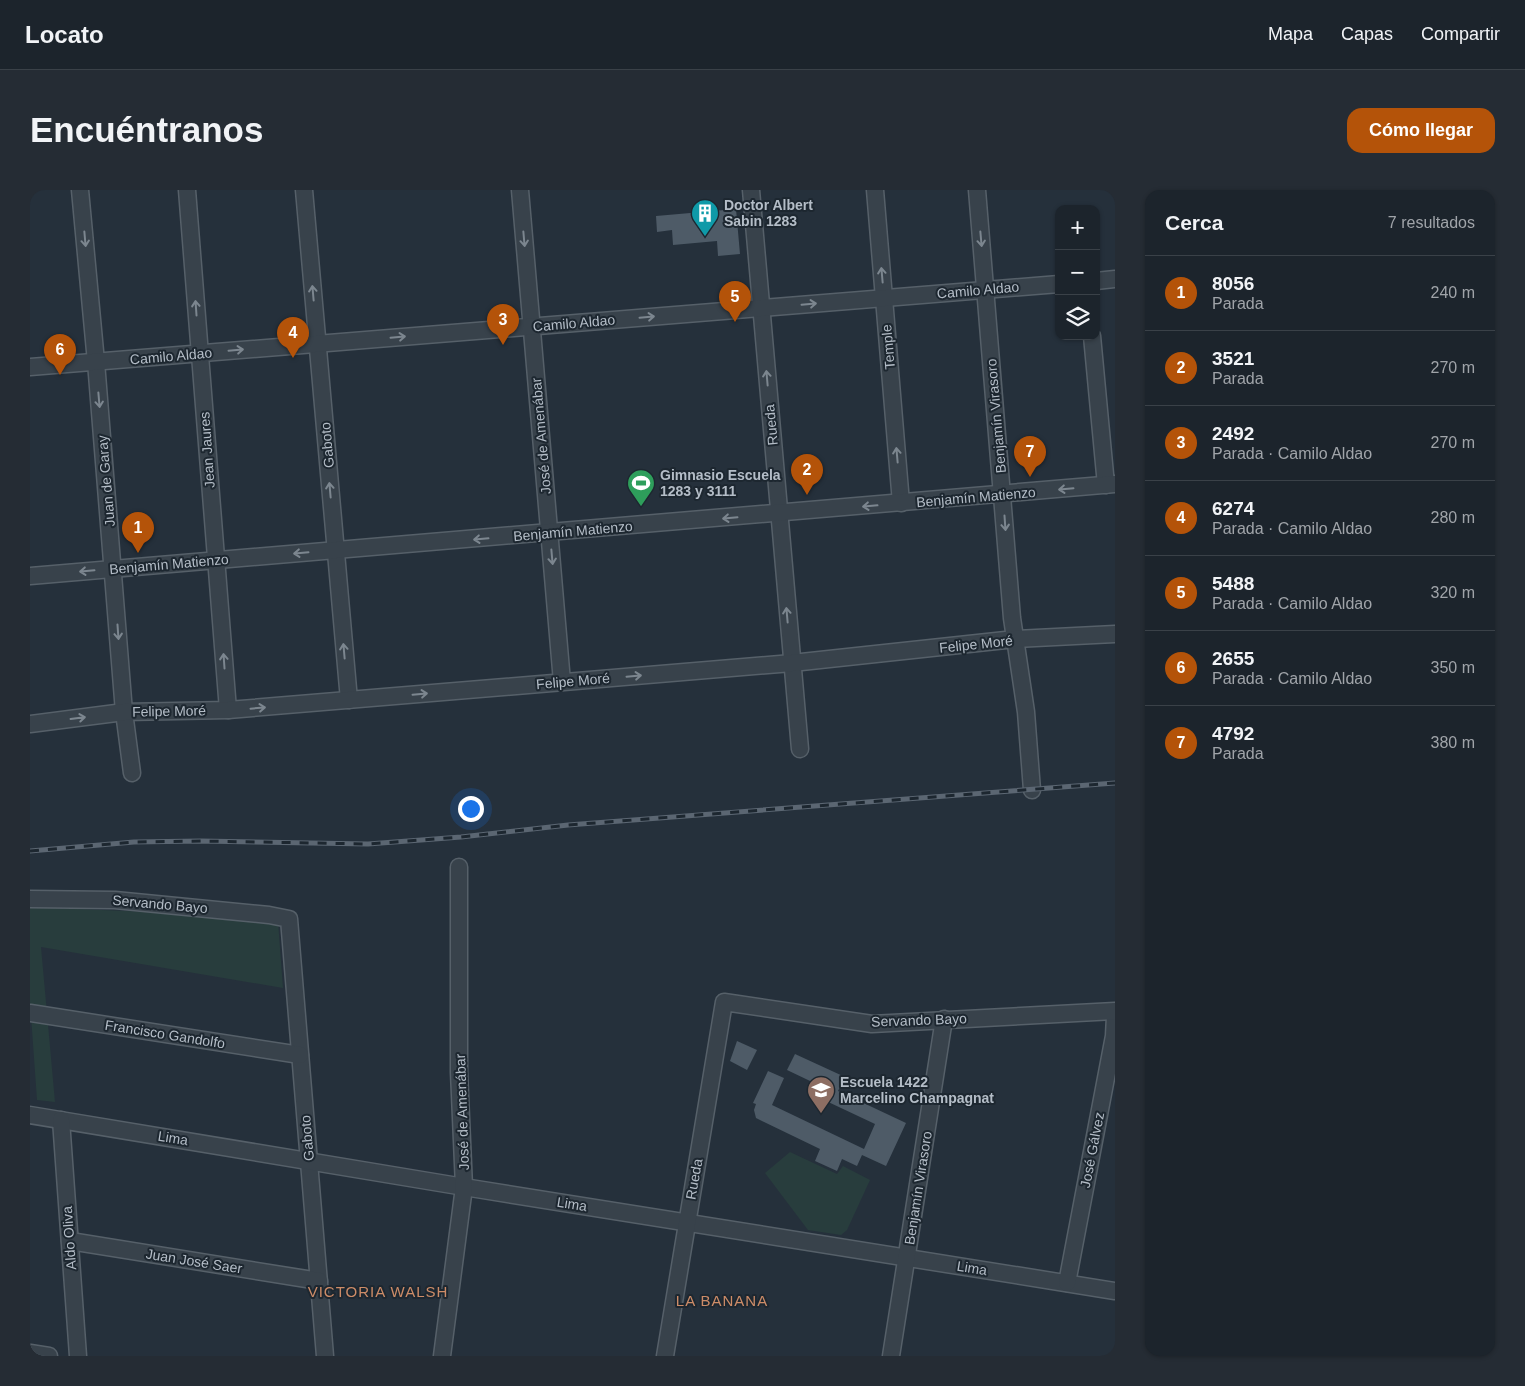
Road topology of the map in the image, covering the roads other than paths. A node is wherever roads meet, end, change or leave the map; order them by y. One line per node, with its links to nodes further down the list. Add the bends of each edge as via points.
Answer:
1 (80, 190): 18 (street, Juan de Garay, one-way to 18)
2 (187, 190): 17 (street, Jean Jaures, one-way to 2)
3 (304, 190): 16 (street, Gaboto, one-way to 3)
4 (520, 190): 14 (street, José de Amenábar, one-way to 14)
5 (750, 190): 13 (street, Rueda)
6 (875, 190): 12 (street, Temple, one-way to 6)
7 (977, 190): 11 (street, Benjamín Virasoro, one-way to 11)
8 (1115, 279): 9 (street)
9 (1100, 281)
10 (1055, 284): 11 (street, Camilo Aldao)
11 (986, 290): 12 (street, Camilo Aldao); 21 (street, Benjamín Virasoro)
12 (884, 298): 13 (street, Camilo Aldao, one-way to 12); 22 (street, Temple, one-way to 12)
13 (761, 308): 14 (street, Camilo Aldao, one-way to 13); 23 (street, Rueda, one-way to 13)
14 (532, 326): 16 (street, Camilo Aldao, one-way to 14); 24 (street, José de Amenábar)
15 (1092, 340): 20 (street)
16 (318, 344): 17 (street, Camilo Aldao, one-way to 16); 25 (street, Gaboto, one-way to 16)
17 (200, 353): 18 (street, Camilo Aldao); 26 (street, Jean Jaures)
18 (96, 362): 19 (street, Camilo Aldao); 27 (street, Juan de Garay, one-way to 27)
19 (30, 367)
20 (1110, 485): 21 (street, Benjamín Matienzo, one-way to 21)
21 (1003, 494): 22 (street, Benjamín Matienzo); 30 (street, Benjamín Virasoro, one-way to 30)
22 (901, 503): 23 (street, Benjamín Matienzo, one-way to 23)
23 (778, 514): 24 (street, Benjamín Matienzo, one-way to 24); 31 (street, Rueda, one-way to 23)
24 (550, 533): 25 (street, Benjamín Matienzo, one-way to 25); 32 (street, José de Amenábar, one-way to 32)
25 (336, 550): 26 (street, Benjamín Matienzo, one-way to 26); 33 (street, Gaboto, one-way to 25)
26 (216, 560): 27 (street, Benjamín Matienzo); 34 (street, Jean Jaures, one-way to 26)
27 (113, 569): 28 (street, Benjamín Matienzo, one-way to 28); 35 (street, Juan de Garay, one-way to 35)
28 (30, 576)
29 (1115, 634): 30 (street, Felipe Moré)
30 (1015, 639): 31 (street, Felipe Moré); 39 (street, Benjamín Virasoro, via 1026,712)
31 (792, 663): 32 (street, Felipe Moré, one-way to 31); 37 (street, Rueda)
32 (562, 682): 33 (street, Felipe Moré, one-way to 32)
33 (348, 700): 34 (street, Felipe Moré, one-way to 33)
34 (228, 710): 35 (street, Felipe Moré)
35 (124, 712): 36 (street, Felipe Moré, one-way to 35); 38 (street, Juan de Garay)
36 (30, 724)
37 (800, 749)
38 (132, 773)
39 (1032, 790)
40 (459, 867): 53 (street, José de Amenábar)
41 (30, 900): 42 (street, Servando Bayo, via 115,900)
42 (289, 919): 48 (street, Gaboto)
43 (724, 1002): 47 (street, Servando Bayo, via 872,1024); 54 (street, Rueda)
44 (1115, 1010): 47 (street, Servando Bayo)
45 (30, 1013): 48 (street, Francisco Gandolfo)
46 (1115, 1016): 58 (street, José Gálvez, via 1114,1036)
47 (944, 1019): 56 (street, Benjamín Virasoro)
48 (300, 1055): 52 (street, Gaboto)
49 (30, 1110): 50 (street)
50 (30, 1115): 51 (street, Lima)
51 (61, 1120): 52 (street, Lima); 55 (street, Aldo Oliva)
52 (309, 1161): 53 (street, Lima); 57 (street, Gaboto)
53 (464, 1187): 54 (street, Lima); 64 (street, José de Amenábar)
54 (687, 1222): 56 (street, Lima); 65 (street, Rueda)
55 (70, 1241): 57 (street, Juan José Saer); 62 (street, Aldo Oliva)
56 (906, 1258): 58 (street, Lima); 66 (street, Benjamín Virasoro)
57 (319, 1280): 63 (street, Gaboto)
58 (1067, 1283): 59 (street, Lima)
59 (1115, 1291)
60 (30, 1353): 61 (street)
61 (49, 1356)
62 (78, 1356)
63 (325, 1356)
64 (442, 1356)
65 (665, 1356)
66 (891, 1356)

